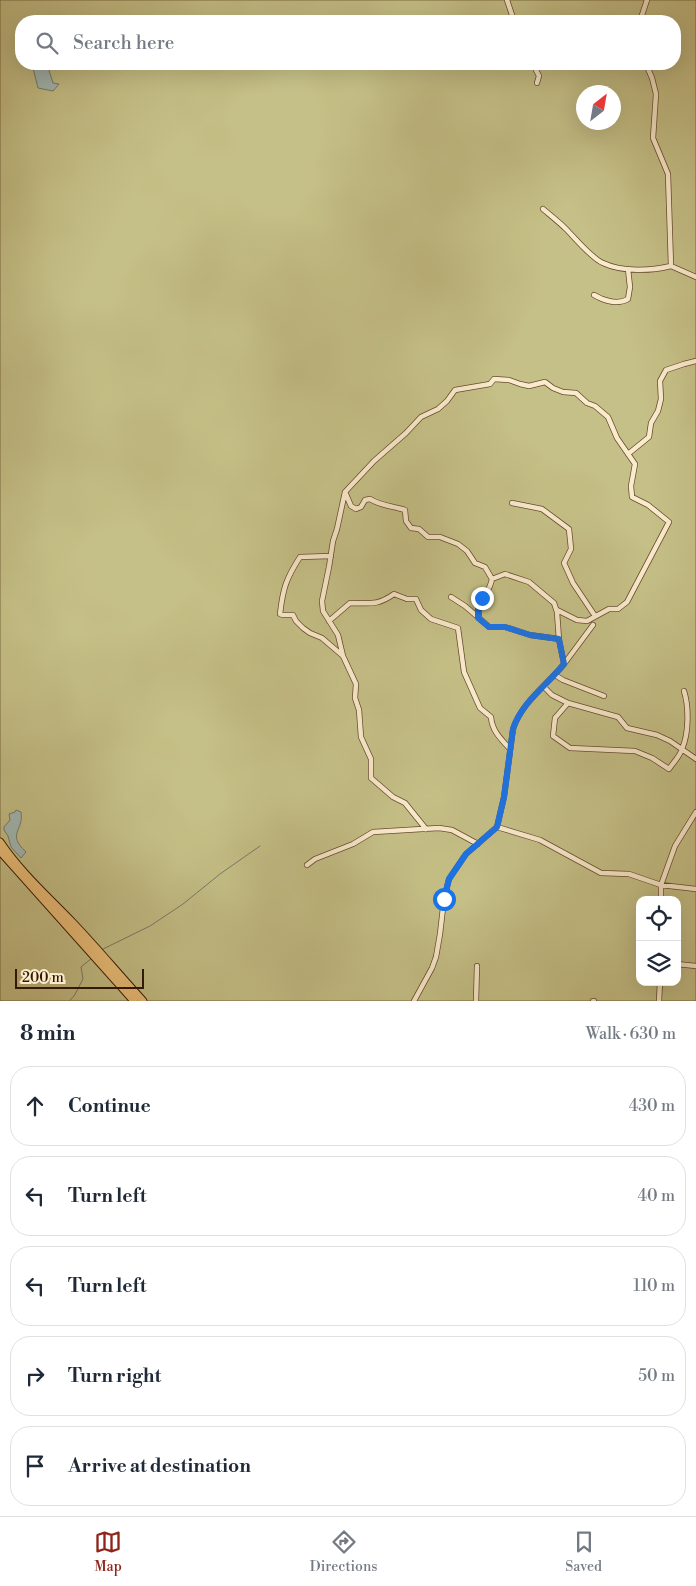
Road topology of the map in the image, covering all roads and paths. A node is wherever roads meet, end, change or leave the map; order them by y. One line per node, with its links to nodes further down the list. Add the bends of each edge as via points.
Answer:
1 (507, 0): 3 (street)
2 (647, 0): 4 (street)
3 (512, 15)
4 (642, 15)
5 (536, 70): 7 (street, via 539,76)
6 (649, 70): 9 (street, via 656,94 653,138 668,174)
7 (537, 83)
8 (543, 209): 10 (street, via 602,263)
9 (671, 266): 10 (street, via 657,270); 11 (street)
10 (628, 269): 12 (street, via 628,299 617,303)
11 (696, 278)
12 (594, 295)
13 (696, 361): 14 (street, via 666,370 660,381 661,399 649,437)
14 (628, 454): 15 (street, via 608,416 576,393 562,392 545,382 529,386 494,379 490,384 455,390 438,409 421,417); 21 (street, via 634,464 632,497 670,522 627,602 618,609 609,609)
15 (345, 492): 17 (street); 18 (street, via 351,506 356,509 370,499 379,505 404,510 411,528 419,529 428,537 458,544 475,563 485,567)
16 (512, 503): 21 (street, via 542,509 569,529 571,549 564,563)
17 (331, 556): 23 (street, via 322,601); 26 (street, via 300,557 287,579 280,614 293,615 303,628 322,638)
18 (492, 578): 20 (street, via 505,574 530,582 554,603); 22 (street, via 478,608)
19 (451, 597): 22 (street)
20 (557, 610): 21 (street, via 577,620 587,621); 25 (street)
21 (594, 616)
22 (478, 618): 25 (street, via 489,627 505,627)
23 (329, 621): 26 (street, via 338,635); 33 (street, via 350,603 373,604 394,594 416,599 421,610 431,619 458,628 464,672 480,708 492,717 496,733)
24 (593, 625): 27 (street)
25 (559, 639): 27 (street)
26 (343, 656): 38 (street, via 356,684 361,737 371,759 371,778 405,803)
27 (564, 664): 28 (street)
28 (555, 675): 29 (street); 31 (street)
29 (544, 687): 32 (street); 33 (street, via 516,719)
30 (684, 691): 34 (street, via 688,721)
31 (604, 696)
32 (568, 703): 34 (street, via 618,717 627,728 657,735); 34 (street, via 554,718 553,736 570,748 635,751 669,769)
33 (510, 749): 37 (street)
34 (682, 750): 35 (street)
35 (696, 759)
36 (696, 812): 43 (street, via 675,846)
37 (497, 827): 40 (street); 43 (street, via 540,840 601,873 629,874)
38 (426, 829): 40 (street, via 452,830); 42 (street, via 373,832)
39 (0, 842): 46 (main road)
40 (478, 844): 54 (street, via 466,854 449,879 436,957)
41 (0, 851): 46 (main road)
42 (307, 865)
43 (661, 885): 44 (street); 45 (street)
44 (696, 889)
45 (661, 896)
46 (71, 925): 47 (main road)
47 (99, 957): 52 (main road); 53 (main road)
48 (681, 964): 50 (street)
49 (477, 966): 55 (street)
50 (696, 966)
51 (660, 986): 56 (street)
52 (134, 1001)
53 (142, 1001)
54 (414, 1001)
55 (476, 1001)
56 (659, 1001)

